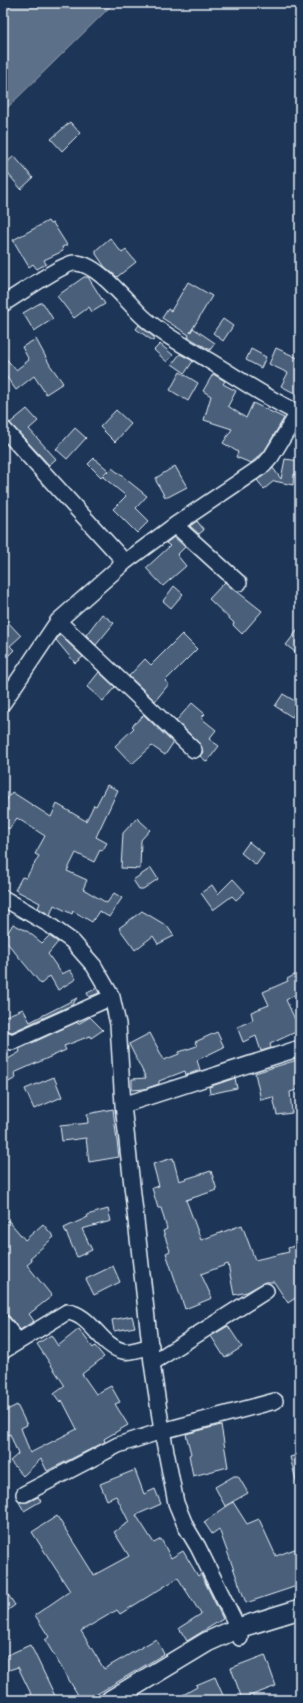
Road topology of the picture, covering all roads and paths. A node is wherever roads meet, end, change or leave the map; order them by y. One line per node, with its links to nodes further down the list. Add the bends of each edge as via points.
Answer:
1 (3, 304): 2 (street, via 62,268 73,263 84,264 97,272 143,317 164,332)
2 (299, 414): 4 (street, via 272,457 264,465)
3 (3, 428): 5 (street)
4 (175, 525): 5 (street); 6 (street)
5 (125, 562): 7 (street)
6 (239, 583)
7 (58, 621): 8 (street); 9 (street)
8 (3, 703)
9 (194, 750)
10 (3, 898): 11 (street, via 72,941 94,966)
11 (112, 997): 12 (street, via 12,1042); 14 (street, via 118,1024)
12 (3, 1038)
13 (300, 1048): 14 (street)
14 (124, 1105): 18 (street)
15 (266, 1292): 20 (street)
16 (3, 1323): 17 (street)
17 (18, 1341): 18 (street, via 66,1312 78,1315 114,1348 124,1352); 19 (street)
18 (151, 1346): 20 (street)
19 (3, 1351)
20 (152, 1363): 22 (street)
21 (275, 1401): 22 (street)
22 (162, 1431): 23 (street, via 118,1445); 26 (street, via 176,1503)
23 (24, 1494)
24 (300, 1609): 26 (main road)
25 (300, 1621): 26 (main road)
26 (239, 1633): 27 (main road, via 207,1642); 28 (main road)
27 (111, 1700)
28 (130, 1700)

